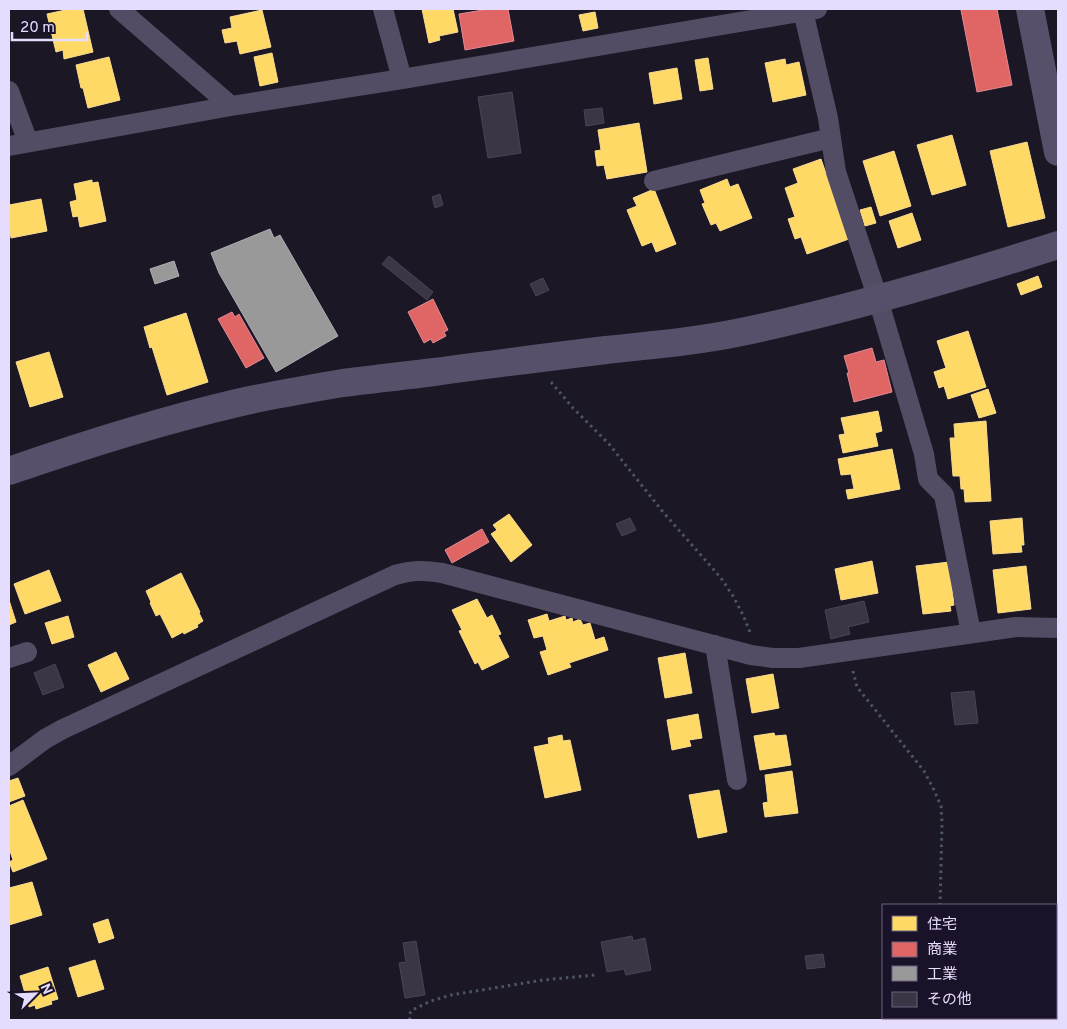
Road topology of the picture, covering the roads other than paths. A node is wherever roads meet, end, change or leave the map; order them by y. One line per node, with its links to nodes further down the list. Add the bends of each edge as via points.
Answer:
1 (119, 9): 7 (street)
2 (382, 9): 5 (street)
3 (1030, 9): 10 (street)
4 (810, 10): 5 (street); 8 (street)
5 (402, 79): 7 (street)
6 (9, 91): 9 (street)
7 (231, 106): 9 (street)
8 (831, 138): 11 (street); 13 (street, via 836,172)
9 (18, 144)
10 (1058, 152)
11 (654, 181)
12 (1058, 245): 13 (street)
13 (878, 299): 14 (street, via 745,332 344,383 238,403 130,432); 16 (street, via 924,454 928,479 944,495)
14 (9, 471)
15 (1058, 628): 16 (street, via 1016,627)
16 (971, 633): 17 (street, via 799,658 752,655)
17 (715, 645): 18 (street, via 442,572 406,572 63,728); 19 (street)
18 (9, 766)
19 (737, 780)

